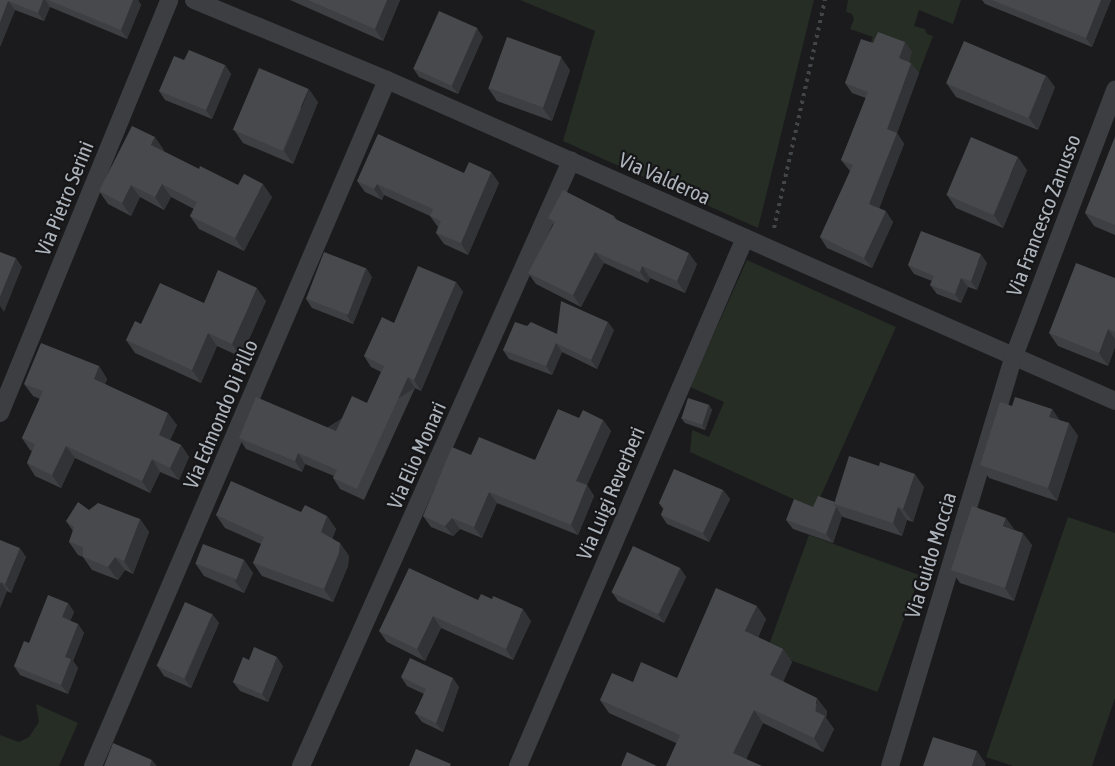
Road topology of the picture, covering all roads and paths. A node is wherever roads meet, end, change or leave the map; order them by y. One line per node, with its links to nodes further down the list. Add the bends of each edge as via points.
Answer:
1 (169, 0): 11 (street, Via Pietro Serini)
2 (195, 0): 4 (street, Via Valderoa)
3 (825, 0): 8 (path)
4 (387, 80): 6 (street, Via Valderoa); 12 (street, Via Edmondo Di Pillo)
5 (1115, 90): 9 (street, Via Francesco Zanusso)
6 (571, 161): 7 (street, Via Valderoa); 13 (street, Via Elio Monari)
7 (745, 238): 8 (street, Via Valderoa); 14 (street, Via Luigi Reverberi)
8 (769, 249): 9 (street, Via Valderoa)
9 (1014, 356): 10 (street, Via Valderoa); 15 (street, Via Guido Moccia)
10 (1115, 401)
11 (0, 413)
12 (93, 766)
13 (301, 766)
14 (518, 766)
15 (890, 766)

